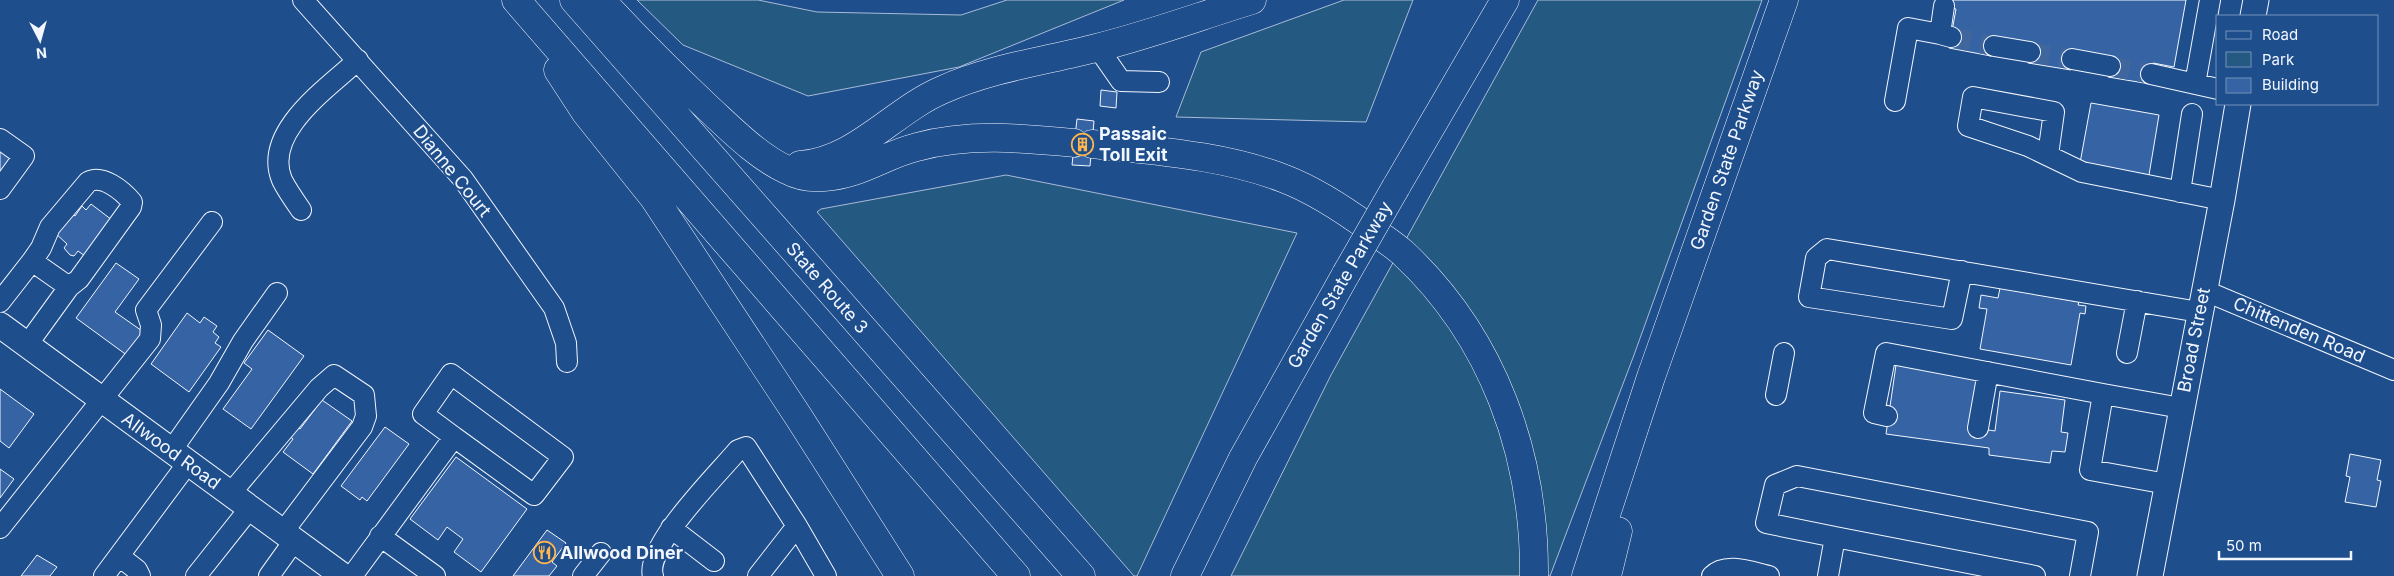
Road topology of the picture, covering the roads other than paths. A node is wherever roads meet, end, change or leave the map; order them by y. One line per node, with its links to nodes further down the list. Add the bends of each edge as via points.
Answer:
1 (303, 0): 16 (street, Dianne Court)
2 (511, 0): 80 (highway, via 586,113 654,198)
3 (516, 0): 81 (highway)
4 (574, 0): 82 (highway, State Route 3)
5 (601, 0): 28 (highway, via 676,78 739,137)
6 (1252, 0): 14 (highway)
7 (1504, 0): 83 (highway, Garden State Parkway, bridge, via 1243,458)
8 (1784, 0): 42 (highway, Garden State Parkway)
9 (2210, 0): 21 (street)
10 (2256, 0): 12 (main road)
11 (1944, 6): 23 (street, via 1945,36 1908,28)
12 (2253, 15)
13 (1994, 46): 15 (street)
14 (1098, 48): 20 (street, via 1121,81); 28 (highway, via 982,75 942,90 855,146 821,161 784,164)
15 (2030, 52)
16 (358, 60): 32 (street, via 300,115 283,138 279,162 282,179); 46 (street, Dianne Court, via 463,179 554,308 566,343)
17 (2072, 60): 18 (street)
18 (2110, 66)
19 (2151, 74): 21 (street)
20 (1159, 82)
21 (2195, 84): 22 (street)
22 (2216, 89)
23 (1895, 101)
24 (2238, 105): 31 (main road, Broad Street)
25 (2192, 114): 30 (street)
26 (0, 139): 29 (street, via 24,156)
27 (2048, 155): 30 (street, via 2082,172)
28 (766, 156): 84 (highway, via 794,173 823,177 852,173 915,147 953,139 1019,138 1204,158 1286,179 1339,206 1402,252 1465,324 1500,392 1517,438 1528,485)
29 (0, 189)
30 (2180, 192): 31 (street)
31 (2222, 200): 39 (main road, Broad Street)
32 (301, 210)
33 (212, 222): 51 (street, via 146,310 151,325 150,340)
34 (37, 255): 36 (street); 36 (street, via 50,227 94,178 127,196 132,202 131,207 79,279); 40 (street)
35 (1962, 271): 35 (street, Chittenden Road, via 1827,249 1816,258 1809,297 1952,319); 38 (street, Chittenden Road)
36 (68, 287): 43 (street)
37 (277, 293): 56 (street, via 243,341)
38 (2137, 301): 39 (street, Chittenden Road); 45 (street)
39 (2201, 301): 47 (street, Chittenden Road); 52 (main road, Broad Street)
40 (0, 302)
41 (0, 325): 43 (main road, Allwood Road)
42 (1668, 327): 85 (highway, Garden State Parkway); 86 (highway)
43 (27, 345): 51 (main road, Allwood Road)
44 (1784, 353): 49 (street)
45 (2127, 353)
46 (567, 362)
47 (2394, 370)
48 (1988, 372): 50 (street); 53 (street, via 1886,353 1889,373); 54 (street)
49 (1776, 394)
50 (2102, 394): 52 (street); 57 (street, via 2090,470)
51 (101, 399): 56 (main road, Allwood Road); 60 (street)
52 (2181, 408): 57 (main road, Broad Street)
53 (1881, 414)
54 (1978, 428)
55 (454, 437): 55 (street, via 534,495 563,457 451,374 423,414); 62 (street)
56 (180, 457): 58 (main road, Allwood Road); 66 (street)
57 (2167, 484): 91 (main road, Broad Street)
58 (240, 501): 63 (main road, Allwood Road); 63 (street, via 319,388 334,376 364,396 366,416 362,427); 71 (street)
59 (797, 526): 61 (street, via 746,447 738,450); 78 (street); 79 (street)
60 (0, 528)
61 (667, 533): 67 (street); 77 (street, via 653,558)
62 (380, 536): 74 (street); 75 (street)
63 (289, 537): 72 (street); 73 (main road, Allwood Road)
64 (1835, 537): 68 (street); 89 (street); 90 (street, via 1766,523 1775,485 1797,476 2088,532)
65 (601, 553): 76 (street)
66 (119, 556): 69 (street); 70 (street)
67 (714, 561)
68 (2029, 575)
69 (104, 576)
70 (140, 576)
71 (196, 576)
72 (269, 576)
73 (343, 576)
74 (352, 576)
75 (435, 576)
76 (583, 576)
77 (653, 576)
78 (758, 576)
79 (826, 576)
80 (900, 576)
81 (1016, 576)
82 (1081, 576)
83 (1185, 576)
84 (1534, 576)
85 (1586, 576)
86 (1607, 576)
87 (1712, 576): 88 (street, via 1724,569)
88 (1769, 576)
89 (1828, 576)
90 (2080, 576)
91 (2150, 576)

